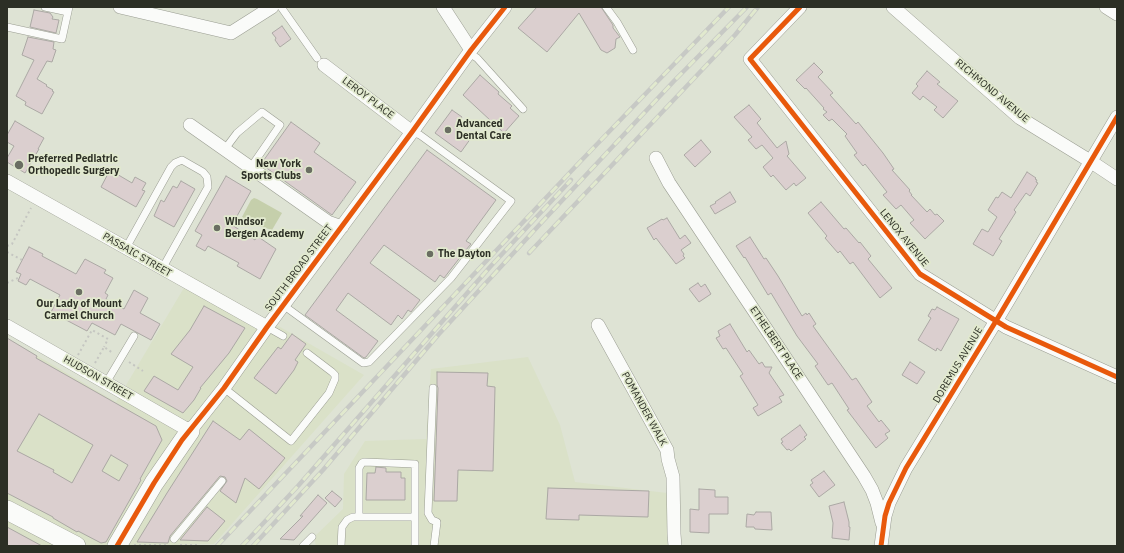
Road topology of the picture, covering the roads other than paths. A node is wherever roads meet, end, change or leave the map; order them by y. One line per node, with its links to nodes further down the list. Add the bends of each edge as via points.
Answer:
1 (45, 7): 11 (lane)
2 (120, 7): 3 (street, via 231,33)
3 (272, 7)
4 (281, 7): 16 (lane)
5 (443, 7): 15 (street)
6 (505, 7): 15 (street, SOUTH BROAD STREET)
7 (606, 7): 14 (lane)
8 (800, 7): 31 (street, LENOX AVENUE, via 750,59 920,274)
9 (893, 7): 23 (street, RICHMOND AVENUE, via 1020,118)
10 (1106, 7): 12 (street)
11 (68, 10): 13 (lane, via 62,39)
12 (1117, 14)
13 (7, 28)
14 (633, 50)
15 (470, 51): 17 (lane); 20 (street, SOUTH BROAD STREET)
16 (320, 62): 20 (street, LEROY PLACE)
17 (523, 109)
18 (1117, 117): 23 (street, DOREMUS AVENUE)
19 (190, 124): 21 (street)
20 (412, 132): 27 (street, SOUTH BROAD STREET); 30 (lane, via 420,135 511,201 451,278 369,362 363,363)
21 (225, 149): 24 (street); 24 (lane, via 237,133 262,112 280,125)
22 (656, 158): 47 (street, ETHELBERT PLACE, via 668,182 864,476 877,503)
23 (1090, 161): 25 (street, RICHMOND AVENUE); 31 (street, DOREMUS AVENUE)
24 (251, 167): 27 (street, via 328,222)
25 (1117, 179)
26 (7, 181): 28 (street, PASSAIC STREET)
27 (342, 226): 30 (street, SOUTH BROAD STREET)
28 (126, 248): 29 (street, PASSAIC STREET); 29 (lane, via 175,163 182,160 203,172 207,176 208,187)
29 (162, 269): 34 (street, PASSAIC STREET)
30 (283, 305): 34 (street, SOUTH BROAD STREET)
31 (996, 321): 38 (street, LENOX AVENUE); 47 (street, DOREMUS AVENUE, via 906,468 889,503)
32 (598, 325): 56 (street, POMANDER WALK, via 667,450 673,477)
33 (7, 326): 39 (street, HUDSON STREET)
34 (266, 327): 36 (lane); 40 (street, SOUTH BROAD STREET)
35 (134, 336): 39 (lane)
36 (283, 336)
37 (307, 353): 40 (lane, via 332,372 335,379 329,393 291,441)
38 (1117, 377)
39 (106, 383): 42 (street, HUDSON STREET)
40 (224, 388): 42 (street, SOUTH BROAD STREET)
41 (433, 388): 55 (lane, via 428,513 436,522)
42 (190, 431): 50 (street, SOUTH BROAD STREET, via 154,483)
43 (222, 481): 49 (lane)
44 (7, 510): 51 (street)
45 (359, 517): 46 (lane); 46 (lane, via 359,468 364,462 415,464); 53 (lane, via 347,520 342,527)
46 (415, 518): 54 (lane)
47 (883, 533): 57 (street, DOREMUS AVENUE)
48 (312, 537): 52 (lane)
49 (175, 543)
50 (125, 545)
51 (76, 546)
52 (303, 546)
53 (341, 546)
54 (415, 546)
55 (434, 546)
56 (675, 546)
57 (881, 546)

